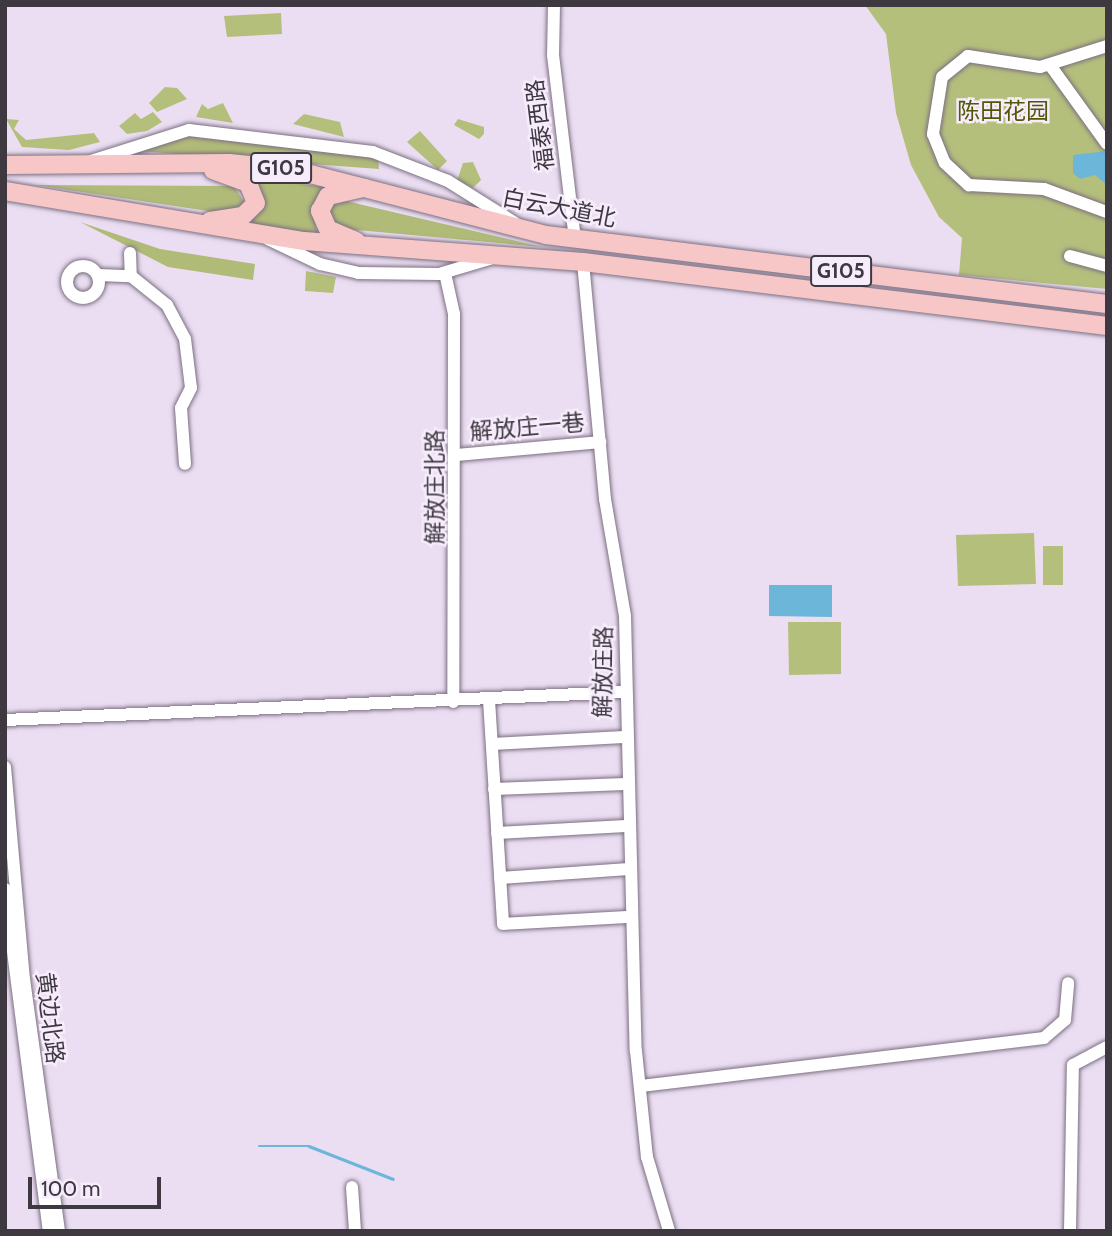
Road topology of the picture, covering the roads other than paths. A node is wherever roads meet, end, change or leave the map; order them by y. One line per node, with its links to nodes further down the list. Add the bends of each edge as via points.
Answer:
1 (554, 5): 14 (street, 福泰西路, via 553,55)
2 (1107, 46): 3 (street)
3 (1049, 65): 4 (street, via 1083,105); 10 (street, via 968,56 942,77 933,116 937,150 969,185 1044,189)
4 (1104, 144)
5 (5, 165): 7 (highway, 白云大道北 / G105)
6 (183, 165): 7 (highway, 白云大道北 / G105); 8 (highway, 白云大道北 / G105, via 291,169); 11 (highway, via 236,176 256,198 243,216)
7 (70, 169): 12 (street, via 189,130 373,152 448,181)
8 (378, 187): 12 (highway, 白云大道北 / G105); 15 (highway, via 335,193 320,211 328,229)
9 (5, 191): 11 (highway, 白云大道北 / G105)
10 (1107, 212)
11 (193, 223): 13 (highway, 白云大道北 / G105)
12 (527, 230): 14 (highway, 白云大道北 / G105)
13 (259, 234): 15 (highway, 白云大道北 / G105); 21 (street, via 344,271)
14 (575, 239): 24 (highway, 白云大道北 / G105)
15 (372, 247): 17 (highway, 白云大道北 / G105)
16 (130, 253): 23 (street)
17 (501, 254): 19 (highway, 白云大道北 / G105); 21 (street)
18 (1070, 256): 20 (street)
19 (583, 262): 25 (highway, 白云大道北 / G105); 26 (street, 解放庄路)
20 (1107, 265)
21 (445, 273): 27 (street, 解放庄北路, via 454,305)
22 (99, 275): 23 (street)
23 (131, 276): 28 (street, via 167,305 185,339 191,388 181,408)
24 (1107, 304)
25 (1107, 326)
26 (600, 442): 27 (street, 解放庄一巷); 29 (street, 解放庄路, via 623,590)
27 (457, 454): 31 (street, 解放庄北路)
28 (185, 464)
29 (625, 692): 30 (street); 33 (street, 解放庄路)
30 (489, 700): 31 (street); 34 (street)
31 (453, 702): 32 (street)
32 (5, 720)
33 (624, 737): 34 (street); 36 (street, 解放庄路)
34 (492, 744): 37 (street)
35 (5, 767): 49 (street, 黄边北路, via 24,979)
36 (625, 784): 37 (street); 38 (street, 解放庄路)
37 (494, 789): 39 (street)
38 (626, 825): 39 (street); 40 (street, 解放庄路)
39 (497, 833): 41 (street)
40 (629, 869): 41 (street); 43 (street, 解放庄路)
41 (500, 878): 43 (street, via 503,924)
42 (5, 889): 48 (street, 黄边北路)
43 (630, 917): 46 (street, 解放庄路)
44 (1068, 983): 46 (street, via 1065,1020 1044,1038)
45 (1107, 1047): 52 (street, via 1073,1065)
46 (641, 1086): 51 (street, 解放庄路, via 647,1157)
47 (352, 1187): 50 (street)
48 (49, 1231)
49 (59, 1231)
50 (355, 1231)
51 (668, 1231)
52 (1070, 1231)

